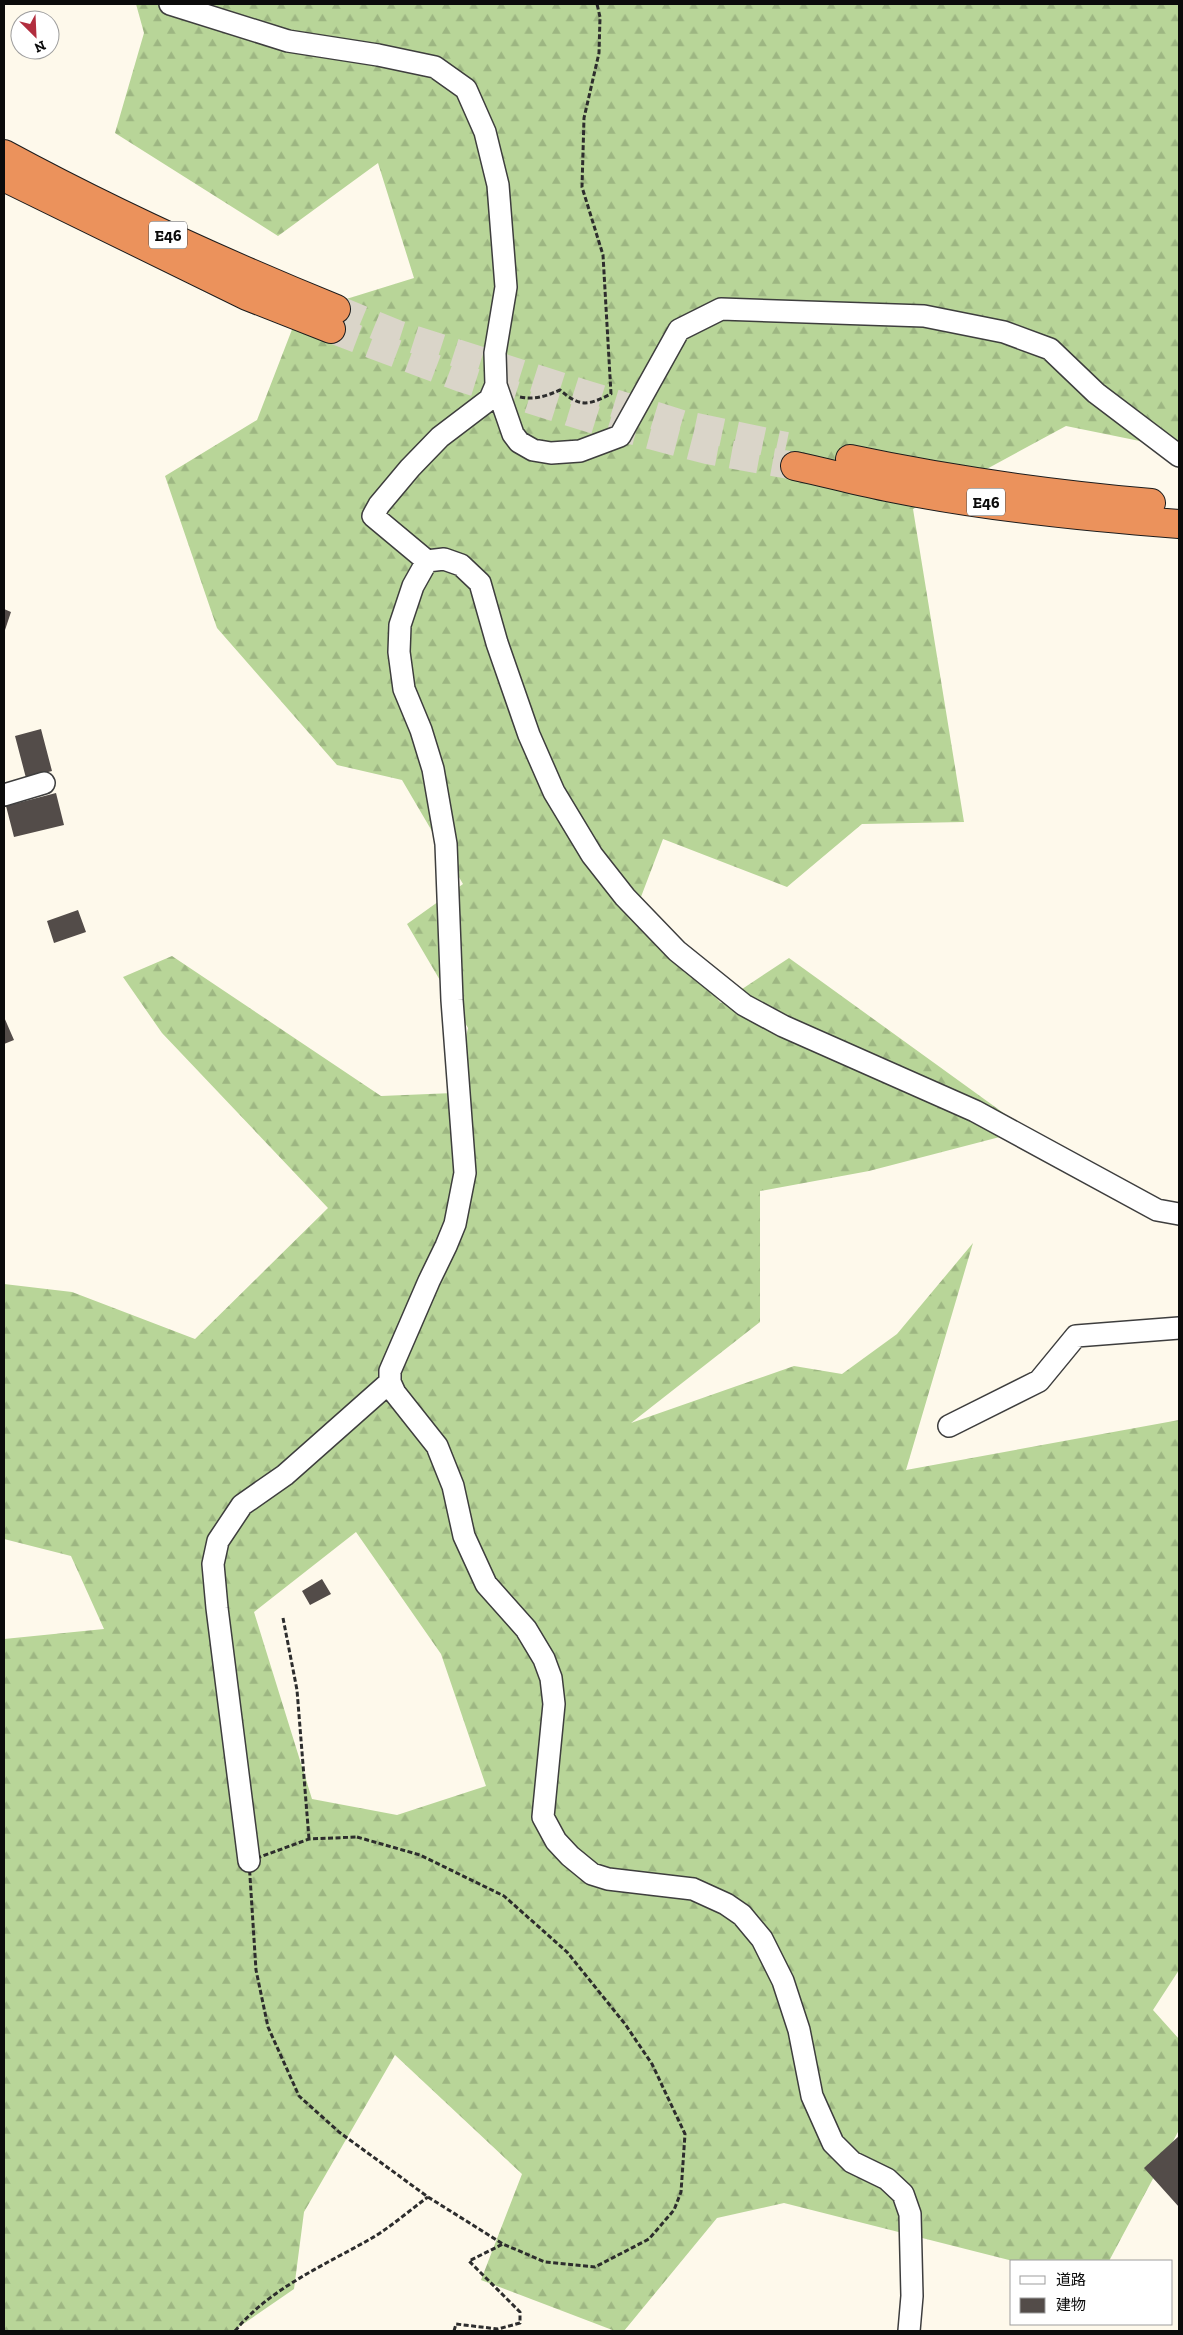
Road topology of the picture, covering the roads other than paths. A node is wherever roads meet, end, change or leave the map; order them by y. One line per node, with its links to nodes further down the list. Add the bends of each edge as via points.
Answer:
1 (170, 4): 4 (street, via 288,41 435,67 466,89 485,132 498,185 506,287 495,353)
2 (4, 154): 3 (highway, E46, via 334,319 247,296)
3 (4, 177)
4 (496, 385): 5 (street, via 513,434 519,442 533,450 551,454 580,451 620,436 679,330 721,309 924,316 1004,332 1050,349 1096,393); 8 (street, via 490,399 440,438 410,468 379,505 374,516)
5 (1179, 456)
6 (1179, 506): 7 (highway, E46, via 798,458 893,488 1109,519)
7 (1179, 524)
8 (427, 561): 11 (street, via 444,560 461,565 480,583 529,735 554,792 592,856 625,898 677,951 744,1005 783,1026 975,1111 1157,1210); 13 (street, via 413,586 400,625 399,652 404,689 433,769 446,844 452,1000 465,1173 455,1224 390,1372)
9 (44, 784): 10 (street)
10 (4, 795)
11 (1179, 1214)
12 (1179, 1328): 14 (street, via 1076,1336 1039,1381)
13 (390, 1382): 15 (street, via 285,1475 242,1505 218,1541 213,1564 216,1608); 16 (street, via 437,1446 453,1486 464,1536 486,1584 526,1629 551,1678 554,1704 544,1817 556,1840 592,1874 608,1879 693,1889 726,1904 742,1915 762,1938 783,1981 799,2030 812,2096 833,2143 852,2162 887,2179 903,2194 910,2214 912,2296)
14 (950, 1426)
15 (249, 1861)
16 (909, 2331)

